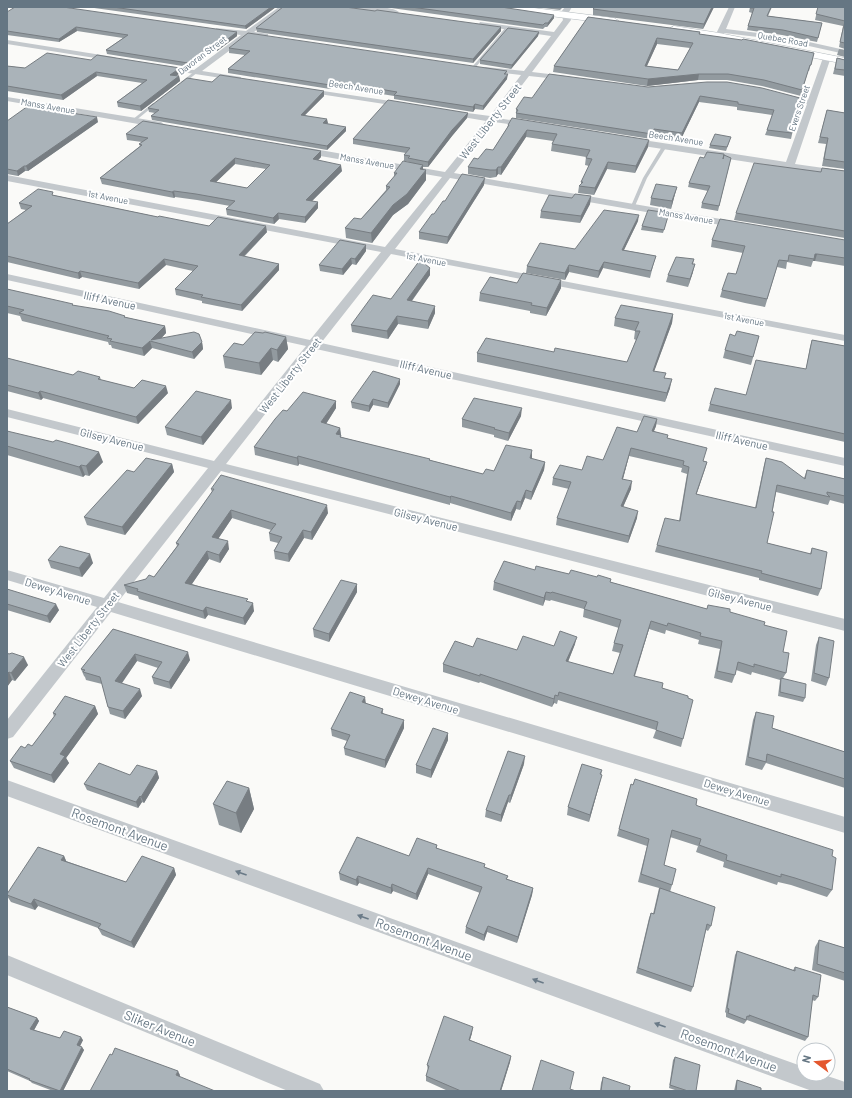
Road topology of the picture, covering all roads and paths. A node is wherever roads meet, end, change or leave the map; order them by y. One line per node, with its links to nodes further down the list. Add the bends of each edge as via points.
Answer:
1 (283, 7): 12 (street, Davoran Street)
2 (355, 7): 6 (street)
3 (502, 7): 5 (street)
4 (732, 7): 14 (street)
5 (568, 11): 7 (street); 13 (street, West Liberty Street, via 567,20)
6 (401, 13)
7 (621, 22)
8 (477, 24): 10 (street)
9 (208, 28): 12 (street)
10 (507, 28): 13 (street); 22 (lane)
11 (667, 28): 14 (street, Quebec Road)
12 (247, 34): 15 (street); 23 (street, Davoran Street)
13 (556, 34): 24 (street, West Liberty Street)
14 (720, 34): 17 (street, Quebec Road, via 782,38); 18 (street, Quebec Road)
15 (270, 37)
16 (7, 42): 19 (street)
17 (845, 52)
18 (827, 57): 20 (street, Quebec Road); 32 (street, Evers Street)
19 (125, 61)
20 (845, 61)
21 (156, 66): 23 (street)
22 (470, 66): 24 (street)
23 (196, 72): 26 (street); 27 (lane, Davoran Street)
24 (527, 74): 25 (street); 35 (street, West Liberty Street)
25 (572, 78)
26 (250, 81)
27 (177, 87)
28 (297, 88): 33 (street, Beech Avenue)
29 (771, 93): 32 (street)
30 (7, 99): 36 (street, Manss Avenue)
31 (158, 101): 36 (lane)
32 (812, 103): 42 (street, Evers Street)
33 (414, 107)
34 (438, 110): 35 (street)
35 (492, 119): 37 (street); 44 (street, West Liberty Street)
36 (134, 121): 38 (street, Manss Avenue)
37 (539, 126)
38 (173, 128)
39 (618, 139): 40 (street, Beech Avenue)
40 (665, 146): 42 (street, Beech Avenue); 46 (lane, via 645,178)
41 (291, 148): 44 (street, Manss Avenue)
42 (790, 165): 43 (street, Beech Avenue)
43 (845, 174)
44 (448, 175): 46 (street, Manss Avenue); 48 (street, West Liberty Street)
45 (7, 178): 48 (street, 1st Avenue)
46 (633, 206): 47 (street, Manss Avenue)
47 (751, 227)
48 (388, 251): 50 (street, 1st Avenue); 51 (street, West Liberty Street)
49 (7, 277): 51 (street, Iliff Avenue)
50 (845, 338)
51 (314, 344): 53 (street, Iliff Avenue); 54 (street, West Liberty Street)
52 (7, 413): 54 (street, Gilsey Avenue)
53 (845, 462)
54 (218, 466): 56 (street, West Liberty Street); 57 (street, Gilsey Avenue)
55 (7, 575): 56 (street, Dewey Avenue)
56 (106, 605): 58 (street, West Liberty Street); 60 (street, Dewey Avenue)
57 (845, 625)
58 (7, 732)
59 (7, 788): 63 (street, Rosemont Avenue, one-way to 59)
60 (845, 825)
61 (7, 965): 62 (street, Sliker Avenue)
62 (313, 1091)
63 (842, 1091)

